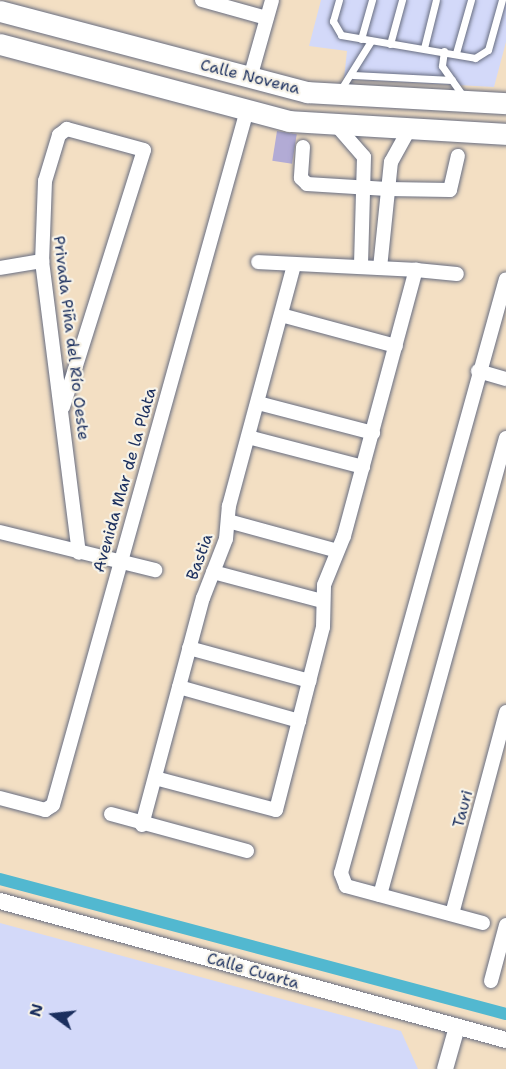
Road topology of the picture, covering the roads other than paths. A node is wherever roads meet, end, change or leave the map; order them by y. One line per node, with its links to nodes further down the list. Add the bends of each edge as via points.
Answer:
1 (202, 0): 10 (street)
2 (272, 0): 10 (street)
3 (339, 0): 11 (lane, via 334,30)
4 (372, 0): 11 (lane)
5 (402, 0): 14 (lane)
6 (436, 0): 15 (lane)
7 (471, 0): 17 (lane)
8 (502, 0): 17 (lane, via 485,55)
9 (0, 11): 19 (main road, Calle Novena)
10 (267, 18): 19 (street)
11 (361, 39): 12 (lane)
12 (371, 41): 14 (lane); 18 (lane)
13 (0, 44): 24 (main road, Calle Novena)
14 (390, 44): 15 (lane)
15 (424, 48): 16 (lane)
16 (444, 51): 17 (lane); 20 (lane, via 442,66)
17 (456, 53)
18 (352, 75): 20 (lane); 21 (lane)
19 (250, 78): 21 (main road, Calle Novena)
20 (452, 80): 22 (lane)
21 (338, 94): 22 (main road, Calle Novena)
22 (466, 101): 23 (main road, Calle Novena)
23 (506, 103)
24 (247, 110): 25 (main road, Calle Novena); 55 (street, Avenida Mar de la Plata)
25 (337, 126): 26 (main road, Calle Novena); 30 (street, via 364,157)
26 (409, 130): 27 (main road, Calle Novena); 31 (street, via 391,162)
27 (506, 134)
28 (303, 147): 30 (street, via 301,178 307,184)
29 (458, 156): 31 (street, via 450,190)
30 (366, 187): 31 (street); 35 (street)
31 (387, 189): 37 (street)
32 (42, 261): 36 (street); 46 (street, Privada Piña del Río Oeste); 46 (street, Privada Piña del Río Oeste, via 45,181 62,130 144,150)
33 (258, 262): 34 (street)
34 (294, 265): 35 (street); 41 (street, Bastia)
35 (361, 267): 37 (street)
36 (0, 268)
37 (380, 268): 38 (street)
38 (416, 270): 39 (street); 42 (street)
39 (458, 274)
40 (506, 279): 43 (street)
41 (281, 315): 42 (street); 45 (street, Bastia)
42 (396, 346): 47 (street)
43 (478, 371): 44 (street); 69 (street, via 341,873 346,886)
44 (506, 379)
45 (258, 403): 47 (street); 48 (street, Bastia)
46 (63, 406): 54 (street, Privada Piña del Río Oeste)
47 (373, 433): 50 (street)
48 (248, 437): 50 (street); 51 (street, Bastia)
49 (506, 438): 69 (street)
50 (363, 467): 53 (street, via 344,536)
51 (228, 521): 53 (street); 57 (street, Bastia)
52 (0, 532): 54 (street)
53 (334, 550): 58 (street)
54 (79, 553): 55 (street)
55 (118, 565): 56 (street); 65 (street, Avenida Mar de la Plata, via 53,805 38,809)
56 (155, 570)
57 (213, 572): 58 (street); 59 (street, Bastia)
58 (321, 601): 60 (street, via 323,627)
59 (189, 648): 60 (street); 61 (street, Bastia)
60 (310, 681): 63 (street)
61 (179, 687): 63 (street); 64 (street, Bastia)
62 (506, 712): 71 (street, Tauri)
63 (299, 721): 64 (street, via 276,810)
64 (155, 778): 67 (street, Bastia)
65 (0, 798)
66 (111, 814): 67 (street)
67 (142, 825): 68 (street)
68 (247, 851)
69 (380, 895): 71 (street)
70 (0, 901): 75 (street, Calle Cuarta)
71 (452, 914): 72 (street)
72 (483, 924)
73 (506, 925): 74 (street)
74 (491, 981)
75 (457, 1027): 76 (street, Calle Cuarta); 77 (street)
76 (506, 1040)
77 (446, 1069)

